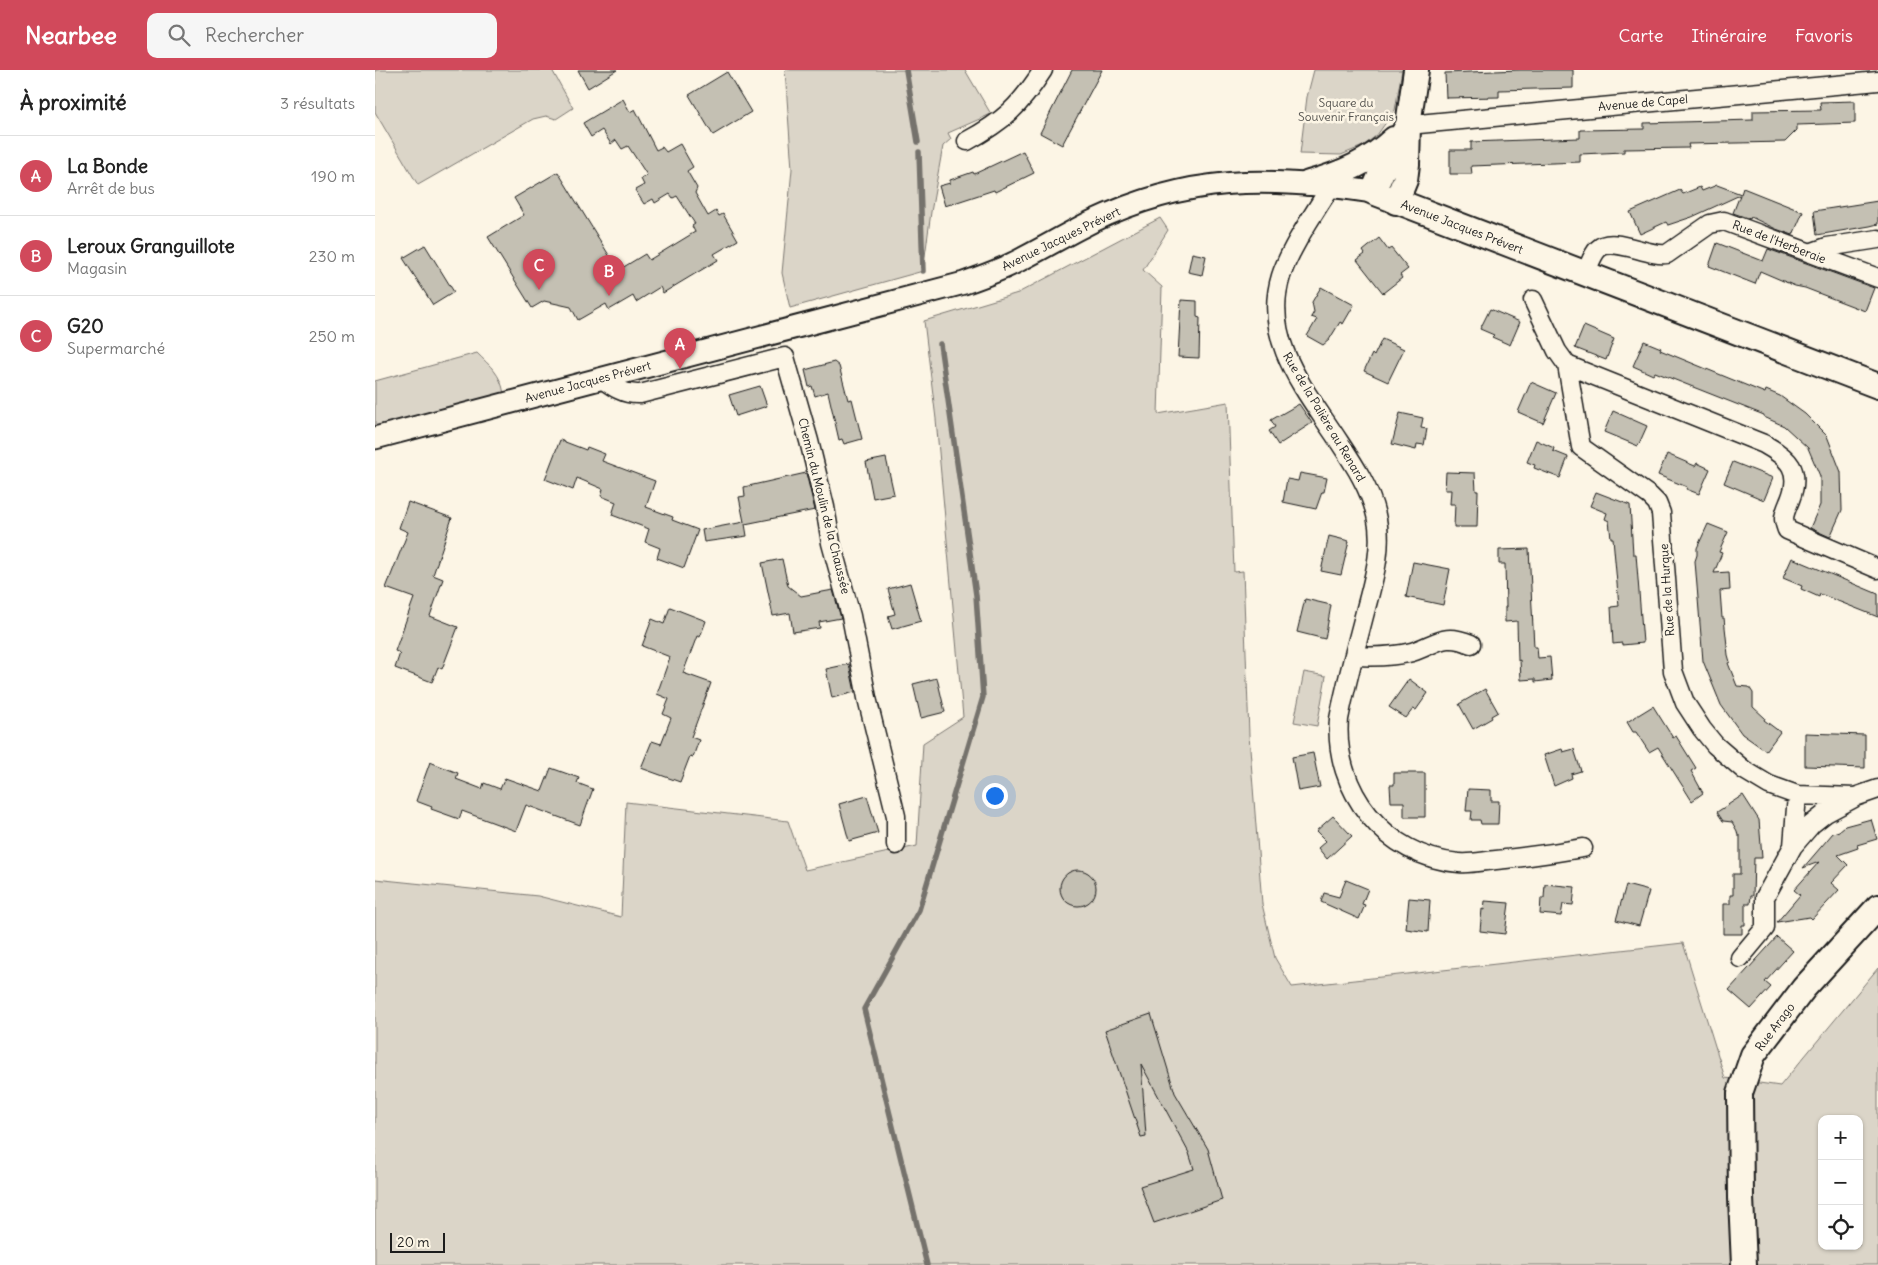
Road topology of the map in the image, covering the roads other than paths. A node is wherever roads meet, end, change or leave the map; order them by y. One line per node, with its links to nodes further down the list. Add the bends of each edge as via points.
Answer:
1 (1043, 70): 5 (street, via 1013,111)
2 (1416, 70): 4 (main road)
3 (1878, 81): 4 (street, Avenue de Capel)
4 (1408, 125): 6 (main road, via 1371,158); 7 (main road); 8 (main road, via 1405,180)
5 (967, 141)
6 (1320, 185): 7 (street, Avenue Jacques Prévert); 15 (street, Avenue Jacques Prévert, via 1255,182 1179,190 1146,199 1092,222 1013,264 964,282); 20 (street, Rue de la Palière au Renard, via 1281,275 1277,317 1284,351 1292,368 1361,476 1377,516 1375,570)
7 (1373, 192): 8 (main road, Avenue Jacques Prévert)
8 (1397, 202): 11 (main road, Avenue Jacques Prévert)
9 (1878, 238): 10 (street)
10 (1810, 253): 11 (street, Rue de l'Herberaie, via 1724,221 1710,224 1667,254 1615,244 1604,245 1598,249); 12 (street, Rue de l'Herberaie)
11 (1585, 274): 16 (main road, Avenue Jacques Prévert)
12 (1878, 278)
13 (1533, 300): 14 (street, Rue de la Hurque)
14 (1567, 365): 18 (street, via 1764,444 1781,454 1789,462 1795,483 1783,518 1787,530); 22 (street, Rue de la Hurque, via 1581,447 1649,496 1661,512 1673,671 1685,703 1715,745 1744,770 1769,785)
15 (601, 378): 17 (street, Avenue Jacques Prévert); 24 (street, Chemin du Moulin de la Chaussée, via 621,391 640,394 785,357 809,441 851,616 896,816)
16 (1878, 386)
17 (375, 438)
18 (1878, 570)
19 (1471, 644): 20 (street, via 1459,639 1441,639 1412,652 1385,657)
20 (1354, 656): 26 (street, Rue de la Palière au Renard, via 1339,719 1339,751 1357,800 1379,828 1405,846 1440,860 1460,863 1547,855)
21 (1878, 789): 23 (street, Rue de la Hurque)
22 (1797, 795): 23 (street, Rue de la Hurque); 25 (street, Rue de la Hurque)
23 (1855, 797): 25 (street, Rue de la Hurque, via 1812,824)
24 (897, 845)
25 (1793, 846): 28 (street, Rue de la Hurque, via 1765,898 1765,928)
26 (1583, 848)
27 (1878, 907): 29 (main road, Rue Arago, via 1805,988 1753,1055 1740,1093)
28 (1740, 958)
29 (1744, 1265)

